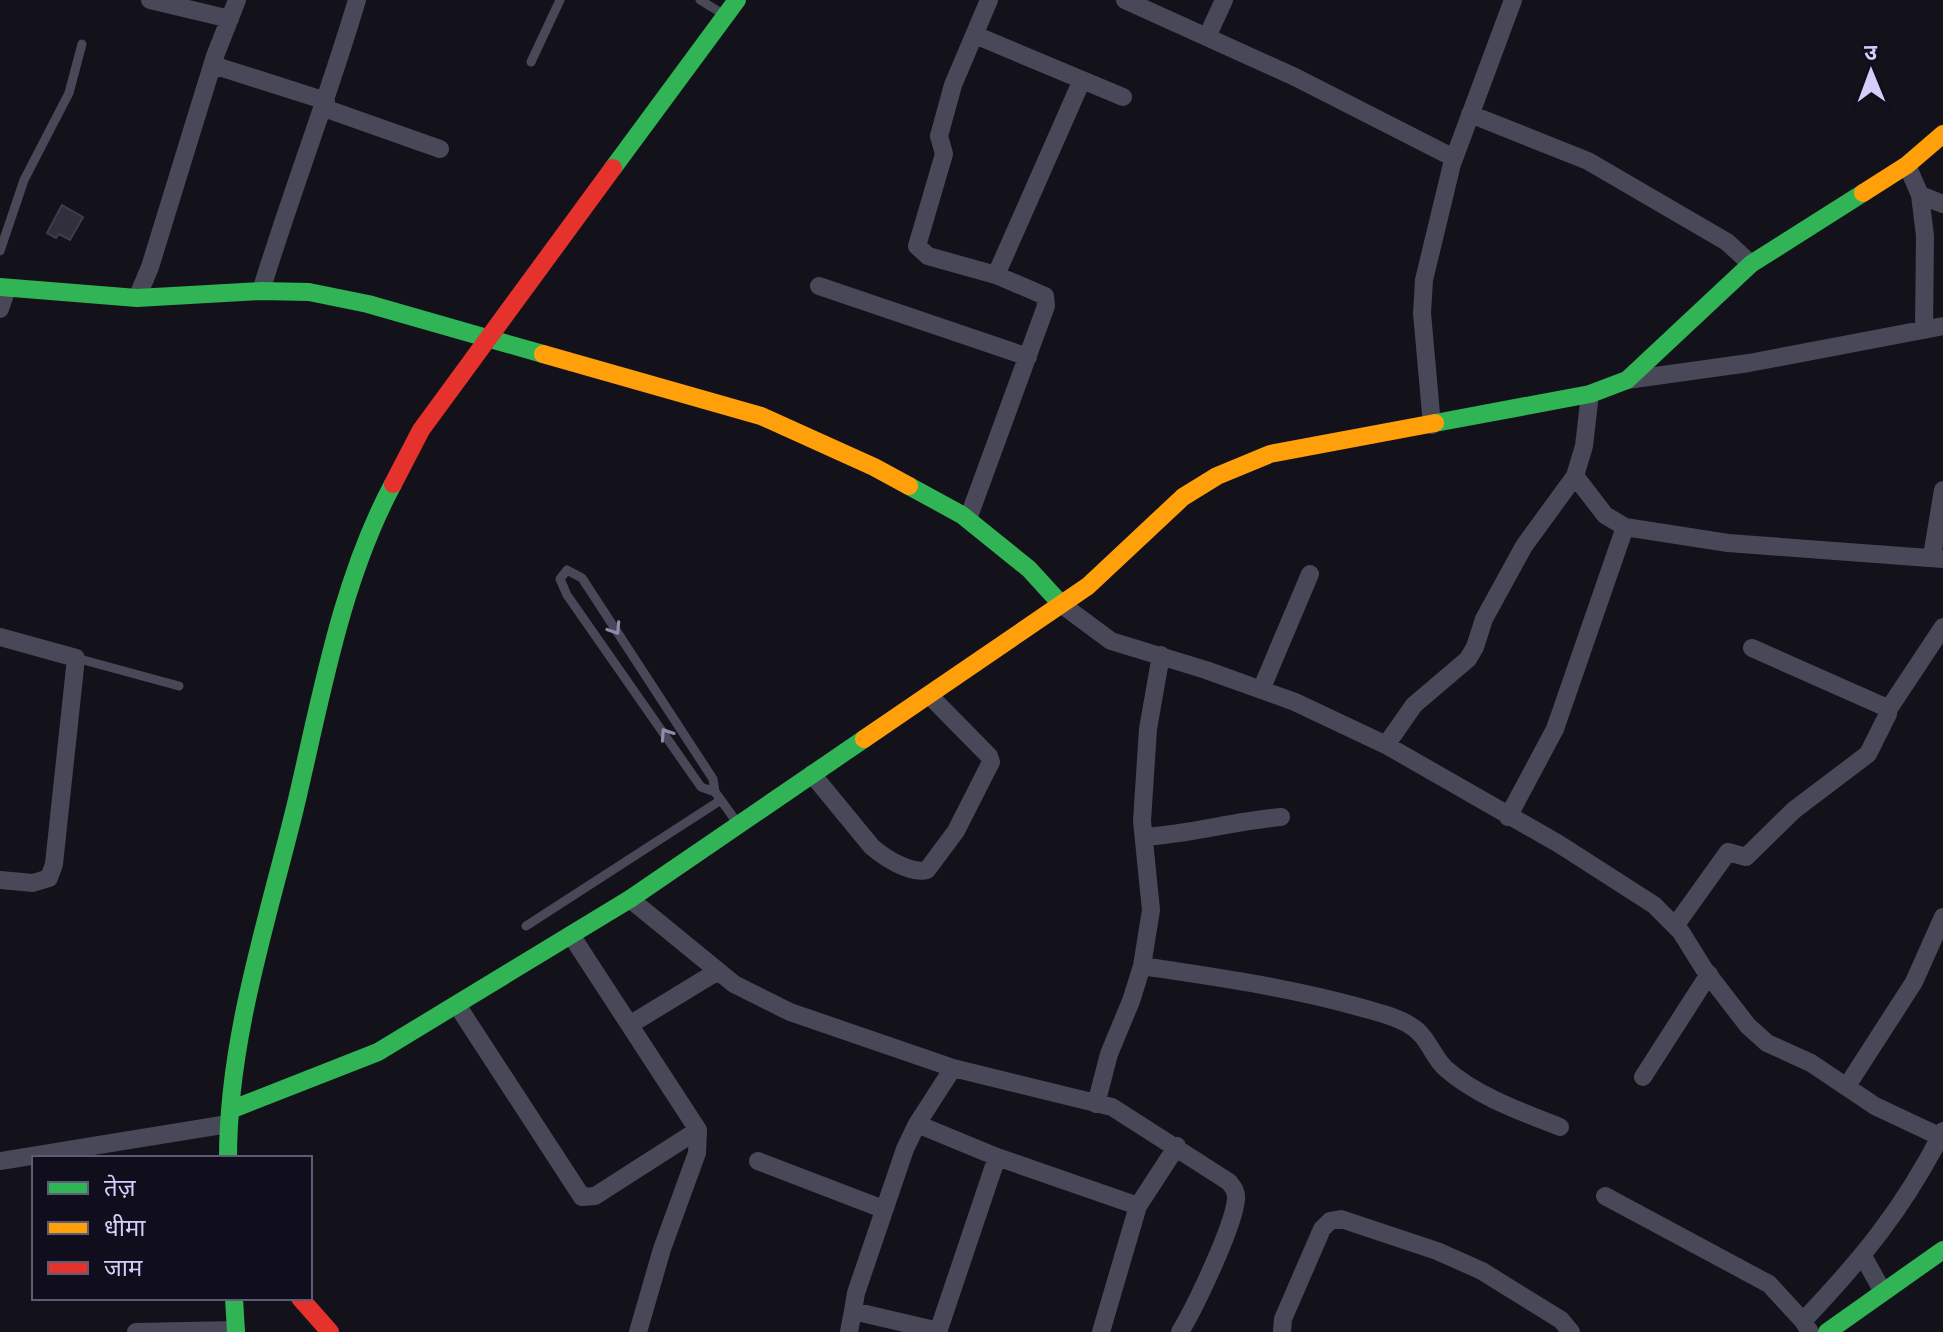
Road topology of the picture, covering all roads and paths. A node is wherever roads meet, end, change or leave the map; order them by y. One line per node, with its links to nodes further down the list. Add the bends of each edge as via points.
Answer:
1 (237, 0): 11 (street)
2 (357, 0): 19 (street)
3 (560, 0): 15 (lane)
4 (700, 0): 10 (lane)
5 (989, 0): 12 (street)
6 (1125, 0): 13 (street)
7 (1224, 0): 13 (street)
8 (1513, 0): 20 (street)
9 (161, 1): 11 (street)
10 (732, 8): 37 (street)
11 (230, 19): 16 (street)
12 (975, 35): 17 (street); 29 (street, via 940,130 944,154 917,246 928,256)
13 (1207, 37): 23 (street)
14 (82, 44): 27 (lane, via 69,93 24,180)
15 (531, 62)
16 (213, 65): 19 (street); 33 (street)
17 (1082, 80): 18 (street); 29 (street)
18 (1123, 97)
19 (325, 104): 22 (street); 32 (street)
20 (1470, 114): 23 (street); 28 (street, via 1588,161 1727,242)
21 (1943, 134): 24 (street)
22 (440, 149)
23 (1454, 158): 41 (street, via 1424,280)
24 (1907, 165): 25 (street); 28 (street)
25 (1920, 195): 26 (street); 36 (street)
26 (1943, 204)
27 (0, 251)
28 (1751, 264): 39 (street)
29 (996, 275): 38 (street, via 1045,296 1045,314)
30 (819, 286): 38 (street)
31 (4, 287): 33 (street); 34 (street)
32 (261, 291): 33 (street); 37 (street, via 309,292 368,304)
33 (137, 298)
34 (0, 309)
35 (1943, 326): 36 (street)
36 (1924, 330): 39 (street)
37 (488, 340): 44 (street, via 761,416 874,467); 80 (street, via 421,430 378,511 348,590 243,1019)
38 (1028, 357): 44 (street)
39 (1627, 380): 40 (street)
40 (1590, 394): 41 (street); 42 (street)
41 (1432, 425): 48 (street, via 1270,454 1217,476 1183,497 1088,586)
42 (1575, 476): 45 (street, via 1605,515); 58 (street, via 1524,546 1468,659 1414,705)
43 (1943, 490): 46 (street)
44 (968, 519): 48 (street, via 1029,569)
45 (1625, 527): 46 (street, via 1728,543); 62 (street, via 1555,729)
46 (1938, 558)
47 (1310, 574): 55 (street)
48 (1061, 604): 52 (street, via 1111,641); 56 (street)
49 (1943, 627): 57 (street)
50 (0, 637): 53 (street)
51 (1752, 648): 57 (street)
52 (1161, 655): 55 (street); 64 (street, via 1144,773)
53 (76, 658): 54 (lane); 65 (street, via 54,864 49,878 33,883)
54 (179, 686)
55 (1261, 690): 58 (street)
56 (929, 695): 59 (street); 59 (street, via 991,762 956,831 927,870 882,856)
57 (1888, 710): 69 (street, via 1868,754 1794,810 1746,857 1728,852)
58 (1386, 745): 62 (street)
59 (812, 774): 63 (street)
60 (718, 796): 60 (lane, one-way to 60, via 701,787 567,595 560,579 567,570 582,578 713,779); 63 (lane); 68 (lane)
61 (1281, 817): 64 (street)
62 (1508, 817): 69 (street, via 1609,874)
63 (739, 825): 66 (street)
64 (1144, 837): 71 (street, via 1151,910)
65 (0, 880)
66 (630, 899): 70 (street); 72 (street)
67 (1943, 917): 78 (street, via 1914,982)
68 (526, 926)
69 (1675, 926): 73 (street)
70 (571, 935): 74 (street); 75 (street)
71 (1142, 966): 79 (street); 82 (street, via 1305,993 1409,1024 1458,1078)
72 (718, 971): 75 (street); 76 (street, via 790,1012)
73 (1709, 974): 77 (street); 78 (street, via 1767,1043)
74 (457, 1005): 80 (street, via 378,1052); 83 (street, via 582,1197 595,1196)
75 (631, 1024): 83 (street)
76 (953, 1068): 79 (street); 81 (street)
77 (1643, 1077)
78 (1847, 1086): 84 (street, via 1875,1106)
79 (1096, 1104): 85 (street, via 1128,1115)
80 (229, 1117): 86 (street); 88 (street)
81 (917, 1124): 87 (street); 92 (street)
82 (1560, 1127)
83 (698, 1130): 104 (street, via 697,1153)
84 (1942, 1135): 94 (street)
85 (1177, 1146): 91 (street); 107 (street, via 1229,1182 1236,1199)
86 (228, 1156)
87 (997, 1157): 91 (street); 101 (street)
88 (0, 1161)
89 (758, 1161): 92 (street)
90 (1605, 1196): 99 (street, via 1769,1284)
91 (1138, 1206): 106 (street)
92 (883, 1209): 98 (street)
93 (1943, 1250): 95 (street)
94 (1863, 1256): 95 (street); 99 (street)
95 (1883, 1292): 110 (street)
96 (234, 1300): 100 (street)
97 (302, 1300): 103 (street)
98 (853, 1311): 101 (street); 105 (street)
99 (1806, 1326)
100 (236, 1331): 102 (street)
101 (939, 1331)
102 (136, 1332)
103 (330, 1332)
104 (638, 1332)
105 (849, 1332)
106 (1101, 1332)
107 (1180, 1332)
108 (1282, 1332): 109 (street, via 1322,1229 1341,1219 1482,1271 1561,1320)
109 (1571, 1332)
110 (1827, 1332)

